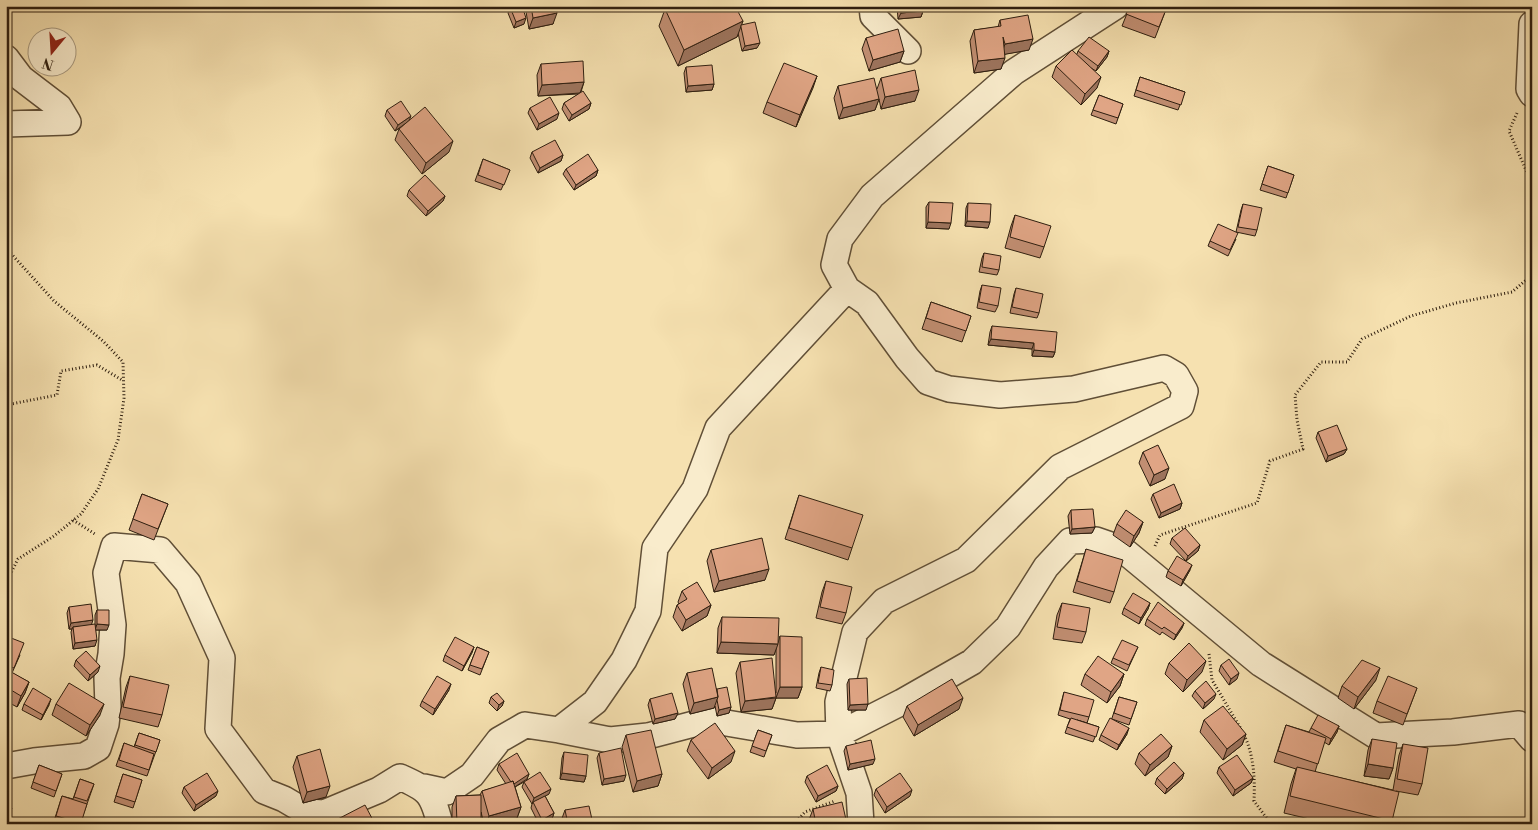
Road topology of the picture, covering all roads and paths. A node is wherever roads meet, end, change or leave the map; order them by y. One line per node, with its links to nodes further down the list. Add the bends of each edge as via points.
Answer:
1 (872, 6): 4 (street, via 873,16)
2 (1116, 6): 11 (street, via 1014,72 872,196 840,239 834,265)
3 (1531, 34): 6 (street)
4 (908, 52)
5 (6, 58): 7 (street, via 21,78 59,107 68,122)
6 (1530, 91): 8 (path, via 1509,131)
7 (6, 124)
8 (1532, 184)
9 (6, 248): 12 (path, via 54,301 123,362)
10 (1532, 275): 14 (path, via 1512,292 1411,316 1370,335 1362,339 1347,362 1322,362 1295,395 1304,449 1270,461 1257,503 1160,535 1154,550)
11 (847, 289): 17 (street, via 718,428 695,489 656,548 648,611 624,660 595,702); 18 (street, via 867,303 928,382 948,389 1000,395 1074,389 1164,368 1176,375 1185,391 1181,406 1060,467 966,560 884,601 855,632 838,702)
12 (123, 380): 13 (path, via 97,365 61,371 57,395); 15 (path, via 118,440 98,489 81,514 18,560)
13 (6, 405)
14 (1153, 573): 16 (street); 18 (street, via 1122,548 1096,540 1070,541 1046,567 1008,627 972,662)
15 (6, 583)
16 (1206, 618): 19 (street, via 1261,664 1376,736 1519,724); 26 (path, via 1212,680 1250,748 1254,801)
17 (559, 730): 18 (street, via 610,740 648,736 709,720 797,735); 21 (street, via 525,726 499,740 472,775 447,792)
18 (839, 734): 22 (street)
19 (1532, 739)
20 (6, 766): 21 (street, via 84,756 98,748 108,707 107,678 113,625 106,573 114,546 160,550 188,583 222,658 218,729 264,791 306,812 324,813 379,790 400,777)
21 (424, 788): 23 (street, via 435,803)
22 (859, 793): 24 (path, via 805,812); 25 (street)
23 (440, 824)
24 (794, 824)
25 (862, 824)
26 (1270, 824)

